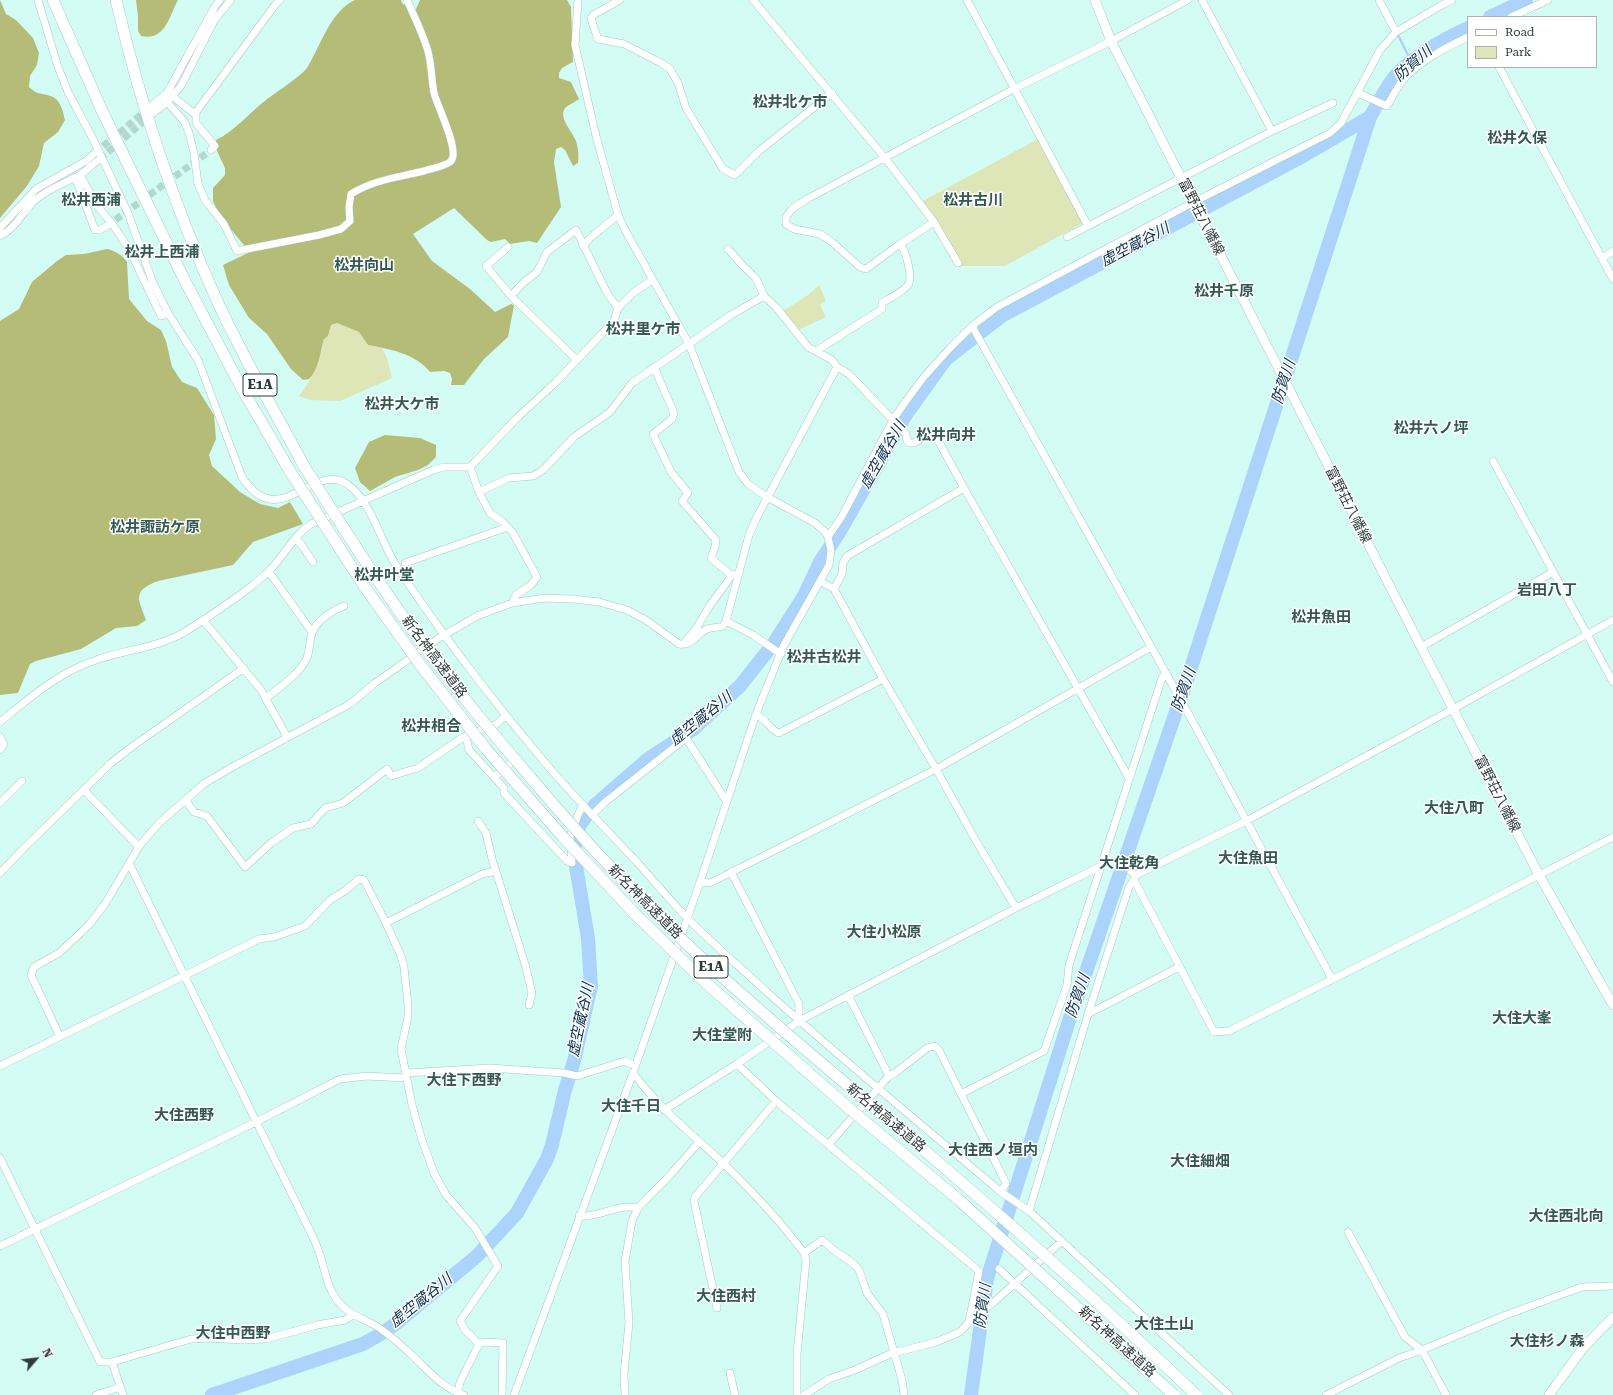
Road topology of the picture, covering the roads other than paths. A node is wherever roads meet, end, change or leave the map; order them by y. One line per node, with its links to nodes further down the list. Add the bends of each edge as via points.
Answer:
1 (38, 0): 54 (street, via 68,92 128,213)
2 (53, 0): 188 (highway, 新名神高速道路 / E1A, bridge, via 103,113 186,281 241,387 291,473 364,586 422,667 501,767 634,912 706,983 959,1200)
3 (116, 0): 189 (highway, 新名神高速道路 / E1A, bridge, via 152,133 218,302 304,466 368,567 426,649 488,729 559,812 635,893 708,964 966,1186)
4 (220, 0): 26 (street, via 167,93 152,110)
5 (231, 0): 26 (street, via 215,19 181,86)
6 (280, 0): 28 (street)
7 (407, 0): 26 (street, via 427,49 433,74 434,94 452,142 452,160 441,166 381,180 351,194 348,207 350,221 341,229 237,251 224,224 205,200 198,184 189,133)
8 (578, 0): 35 (street, via 575,45)
9 (620, 0): 24 (street, via 593,15 591,19 598,39 624,44 670,69 686,108 723,169 735,175 759,151)
10 (753, 0): 24 (street)
11 (966, 0): 23 (street)
12 (1094, 0): 21 (main road, 富野荘八幡線)
13 (1188, 0): 21 (street)
14 (1202, 0): 29 (street)
15 (1379, 0): 19 (street)
16 (1452, 0): 19 (street)
17 (1548, 0): 18 (street)
18 (1513, 16)
19 (1396, 32): 25 (street, via 1380,50)
20 (1467, 38): 25 (street, via 1419,65 1402,81 1387,106)
21 (1111, 41): 23 (street); 33 (main road, 富野荘八幡線)
22 (1500, 68): 47 (street)
23 (1014, 89): 31 (street); 38 (street)
24 (832, 93): 31 (street)
25 (1358, 93): 34 (street, via 1341,123 1330,133)
26 (169, 99): 28 (street)
27 (1333, 103): 29 (street)
28 (196, 115): 30 (street, via 196,123 215,146)
29 (1272, 131): 33 (street)
30 (211, 150)
31 (885, 158): 36 (street); 42 (street, via 792,209 786,217 786,224 794,229 820,234 860,267 866,269)
32 (78, 176): 37 (street, via 95,230); 39 (street, via 97,156 36,189); 40 (street, via 34,201 13,226); 54 (street, via 129,249 161,316)
33 (1181, 178): 34 (main road, 富野荘八幡線); 38 (street)
34 (1194, 204): 55 (street, via 997,307); 89 (main road, 富野荘八幡線)
35 (618, 215): 43 (street); 50 (street)
36 (934, 222): 42 (street); 48 (street)
37 (107, 226)
38 (1088, 226): 41 (street)
39 (0, 228)
40 (0, 236)
41 (1067, 237)
42 (900, 244): 57 (street, via 908,260 909,283 906,287 882,303 882,310)
43 (583, 246): 51 (street, via 576,230 547,252 537,272); 53 (street, via 607,293)
44 (508, 247): 51 (street, via 486,266)
45 (728, 249): 52 (street, via 756,278)
46 (1613, 251): 47 (street)
47 (1602, 258): 49 (street)
48 (958, 263)
49 (1613, 279)
50 (652, 280): 53 (street, via 633,293); 56 (street)
51 (511, 296): 58 (street)
52 (764, 296): 56 (street); 57 (street, via 808,347)
53 (618, 308): 58 (street, via 614,321)
54 (168, 313): 67 (street, via 198,360 242,477 250,488 271,500 284,499 324,479 335,479 352,487)
55 (972, 326): 61 (street, via 923,378); 88 (street)
56 (689, 344): 59 (street); 66 (street, via 739,472 748,484)
57 (816, 350): 60 (street, via 832,360)
58 (577, 360): 63 (street)
59 (654, 367): 65 (street, via 632,383 610,412 574,437 538,473 528,478 509,478); 76 (street, via 674,413 672,419 653,434 671,472 688,493 682,501 716,540 711,558)
60 (837, 367): 61 (street, via 849,374); 66 (street)
61 (893, 420): 64 (street, via 906,434 910,444 933,431); 70 (street)
62 (1493, 461): 74 (street)
63 (470, 467): 65 (street); 67 (street, via 433,470)
64 (964, 488): 78 (street, via 847,556); 95 (street)
65 (479, 492): 68 (street, via 490,513)
66 (767, 497): 70 (street, via 815,524 825,532); 75 (street, via 749,535)
67 (363, 501): 69 (street, via 311,524); 86 (street, via 396,566)
68 (508, 527): 72 (street); 79 (street, via 537,577 531,585 516,595)
69 (295, 539): 71 (street); 73 (street)
70 (828, 539): 77 (street, via 831,551 829,565)
71 (313, 562)
72 (405, 563)
73 (269, 572): 81 (street, via 234,600); 84 (street)
74 (1553, 572): 85 (street); 89 (street)
75 (739, 574): 76 (street); 83 (street)
76 (731, 575): 87 (street, via 696,629)
77 (820, 581): 78 (street); 90 (street)
78 (834, 589): 93 (street)
79 (512, 603): 86 (street, via 477,616); 87 (street, via 544,598 573,598 599,602 633,613 679,644)
80 (344, 606): 84 (street, via 334,610)
81 (203, 620): 91 (street); 100 (street, via 162,642 97,659 70,671 46,685)
82 (1613, 620): 85 (street)
83 (726, 622): 87 (street, via 723,626 707,629 692,641); 90 (street, via 753,635)
84 (312, 632): 96 (street, via 307,660 294,675)
85 (1587, 634): 94 (street); 97 (street)
86 (444, 635): 99 (street); 103 (street, via 375,683 350,704)
87 (683, 644)
88 (1151, 647): 92 (street); 95 (street)
89 (1420, 647): 97 (main road, 富野荘八幡線)
90 (781, 654): 98 (street)
91 (244, 668): 96 (street); 110 (street, via 133,746 111,763)
92 (1166, 673): 108 (street, via 1162,678); 117 (street)
93 (883, 680): 98 (street, via 779,733); 106 (street)
94 (1613, 682)
95 (1078, 688): 106 (street); 108 (street)
96 (266, 698): 103 (street)
97 (1453, 709): 117 (street); 125 (main road, 富野荘八幡線)
98 (756, 714): 112 (street)
99 (506, 715): 101 (street, via 497,724); 114 (street)
100 (1, 721)
101 (466, 736): 107 (street, via 468,750); 111 (street, via 418,768 391,776 387,769 343,803 326,808 311,824 293,828 271,843 245,868 207,816 194,812)
102 (0, 737): 104 (street, via 4,744)
103 (287, 737): 111 (street, via 205,783)
104 (0, 750)
105 (511, 763): 107 (street)
106 (936, 769): 123 (street); 128 (street)
107 (494, 777): 114 (street, via 504,788 504,793 567,861 572,863 570,836)
108 (1129, 778): 121 (street)
109 (22, 782): 113 (street)
110 (84, 790): 119 (street); 124 (street)
111 (186, 801): 119 (street, via 159,823)
112 (727, 802): 115 (street, via 686,738); 127 (street)
113 (0, 803)
114 (583, 805): 115 (street)
115 (592, 815): 129 (street)
116 (478, 820): 122 (street, via 486,833)
117 (1246, 821): 126 (street); 133 (street)
118 (1613, 837): 125 (street)
119 (139, 847): 120 (street)
120 (129, 863): 132 (street); 139 (street, via 105,904 88,926 59,952 34,967 31,975)
121 (1101, 866): 128 (street); 147 (street, via 1069,965 1067,985 1044,1051)
122 (496, 871): 130 (street, via 482,874); 135 (street, via 525,964 532,993)
123 (731, 872): 127 (street, via 710,883); 138 (street, via 798,1004)
124 (0, 873)
125 (1539, 875): 133 (street); 136 (main road, 富野荘八幡線)
126 (1134, 876): 131 (street); 137 (street)
127 (700, 882): 129 (street)
128 (1016, 908): 134 (street)
129 (687, 918): 138 (street); 142 (street)
130 (386, 923): 132 (street, via 364,880 359,878 330,900 304,926 274,937 259,939); 144 (street, via 404,967 408,1018 401,1049)
131 (1179, 967): 133 (street, via 1214,1032 1228,1031); 137 (street)
132 (185, 976): 139 (street); 150 (street)
133 (1332, 979)
134 (848, 995): 138 (street); 145 (street)
135 (529, 1005)
136 (1613, 1005)
137 (1088, 1014): 157 (street)
138 (799, 1021): 140 (street); 146 (street)
139 (60, 1037): 141 (street)
140 (736, 1064): 148 (street); 149 (street)
141 (0, 1066)
142 (635, 1066): 143 (street); 144 (street, via 624,1061 577,1076 490,1068)
143 (633, 1074): 149 (street); 158 (street)
144 (406, 1075): 150 (street, via 340,1079); 171 (street, via 422,1140 434,1173 446,1195 475,1228 498,1266 460,1321)
145 (890, 1076): 146 (street); 147 (street, via 927,1048 934,1046 939,1050)
146 (878, 1089): 152 (street); 155 (street)
147 (961, 1094): 155 (street, via 1006,1182)
148 (776, 1101): 152 (street); 154 (street)
149 (664, 1110): 151 (street)
150 (256, 1122): 159 (street); 168 (street, via 310,1229 320,1253 328,1284 337,1300)
151 (699, 1142): 154 (street); 156 (street)
152 (828, 1145): 170 (street, via 979,1271)
153 (0, 1158): 159 (street)
154 (724, 1164): 163 (street, via 765,1204); 167 (street, via 694,1201)
155 (1001, 1192): 157 (street)
156 (638, 1208): 158 (street); 182 (street, via 632,1221 625,1261 629,1323 624,1374)
157 (1029, 1211): 161 (street)
158 (580, 1216): 181 (street)
159 (35, 1229): 162 (street); 174 (street, via 100,1362)
160 (1348, 1232): 172 (street, via 1405,1337)
161 (1062, 1241): 165 (street); 190 (street)
162 (0, 1246)
163 (804, 1253): 173 (street, via 822,1240 854,1264 859,1270 867,1293 884,1314); 184 (street, via 806,1260 797,1354)
164 (999, 1269): 165 (street)
165 (1014, 1284): 170 (street); 187 (street)
166 (1613, 1286): 172 (street, via 1582,1287)
167 (716, 1308)
168 (353, 1315): 174 (street, via 345,1320 266,1339 191,1339); 177 (street, via 378,1328 417,1360 433,1377)
169 (1613, 1317): 193 (main road, via 1583,1348)
170 (971, 1321): 173 (street, via 960,1332 936,1342)
171 (480, 1344): 177 (street, via 460,1382); 180 (street, via 503,1342)
172 (1422, 1350): 191 (street, via 1398,1358); 192 (street)
173 (894, 1353): 185 (street, via 829,1379); 186 (street)
174 (112, 1362): 176 (street)
175 (730, 1373): 183 (street)
176 (120, 1387): 178 (street); 179 (street)
177 (461, 1394)
178 (96, 1395)
179 (123, 1395)
180 (502, 1395)
181 (514, 1395)
182 (625, 1395)
183 (735, 1395)
184 (797, 1395)
185 (804, 1395)
186 (904, 1395)
187 (1135, 1395)
188 (1174, 1395)
189 (1196, 1395)
190 (1229, 1395)
191 (1326, 1395)
192 (1446, 1395)
193 (1549, 1395)

